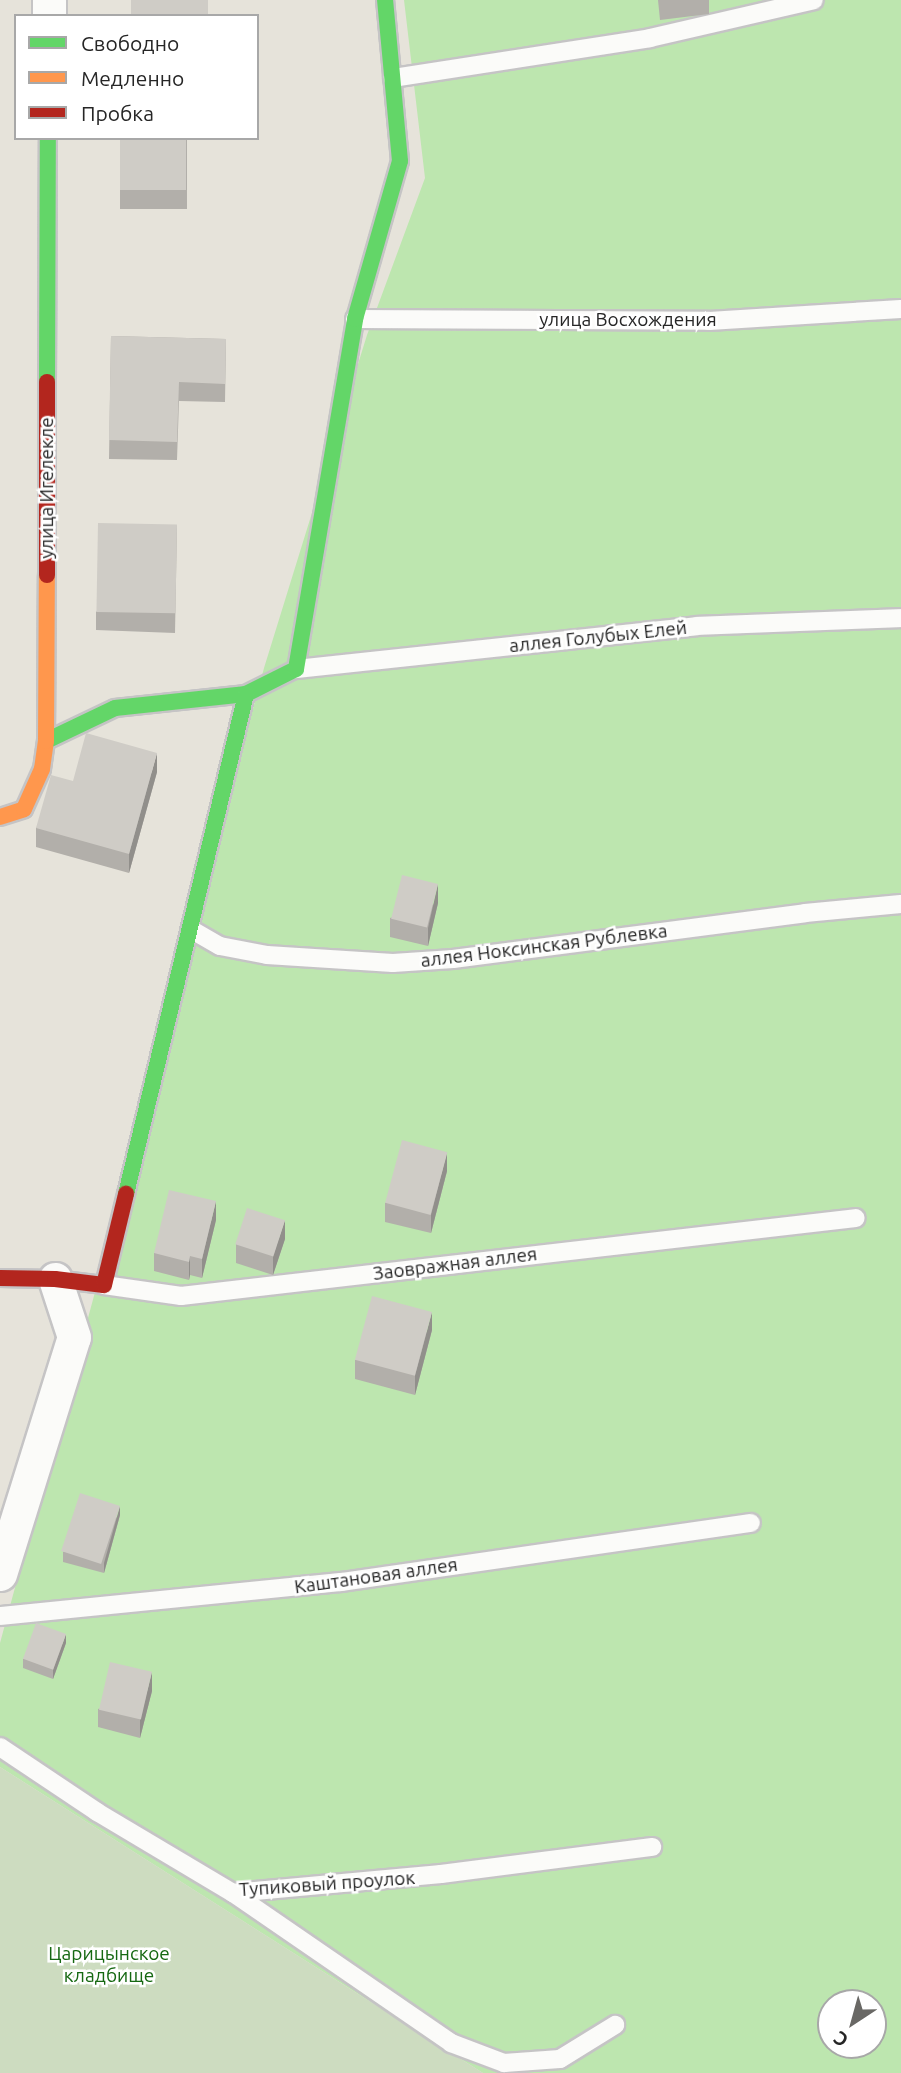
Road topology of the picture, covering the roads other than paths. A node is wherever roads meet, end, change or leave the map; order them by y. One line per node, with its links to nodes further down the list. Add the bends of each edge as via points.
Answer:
1 (385, 0): 3 (street)
2 (814, 0): 3 (lane, via 650,38)
3 (393, 78): 6 (street, via 400,161)
4 (48, 140): 10 (street, улица Игелекле)
5 (901, 309): 6 (lane, улица Восхождения, via 709,321)
6 (355, 319): 8 (street)
7 (901, 618): 8 (lane, аллея Голубых Елей, via 697,626)
8 (296, 669): 9 (street)
9 (246, 694): 10 (street, via 115,708); 13 (street)
10 (46, 741): 11 (street, улица Игелекле, via 42,769 24,809)
11 (0, 817)
12 (901, 904): 13 (lane, аллея Ноксинская Рублевка, via 393,963 267,955 220,946)
13 (192, 930): 17 (street)
14 (856, 1217): 17 (lane, Заовражная аллея, via 181,1296)
15 (0, 1278): 16 (street, Заовражная аллея)
16 (55, 1279): 17 (street, Заовражная аллея); 19 (street, via 74,1337)
17 (104, 1285)
18 (751, 1523): 20 (lane, Каштановая аллея, via 341,1582)
19 (0, 1574)
20 (0, 1616)
21 (0, 1746): 23 (lane, Тупиковый проулок, via 97,1812)
22 (652, 1847): 23 (lane, Тупиковый проулок, via 441,1874)
23 (233, 1893): 24 (lane, via 451,2043 504,2063 561,2059)
24 (615, 2025)

